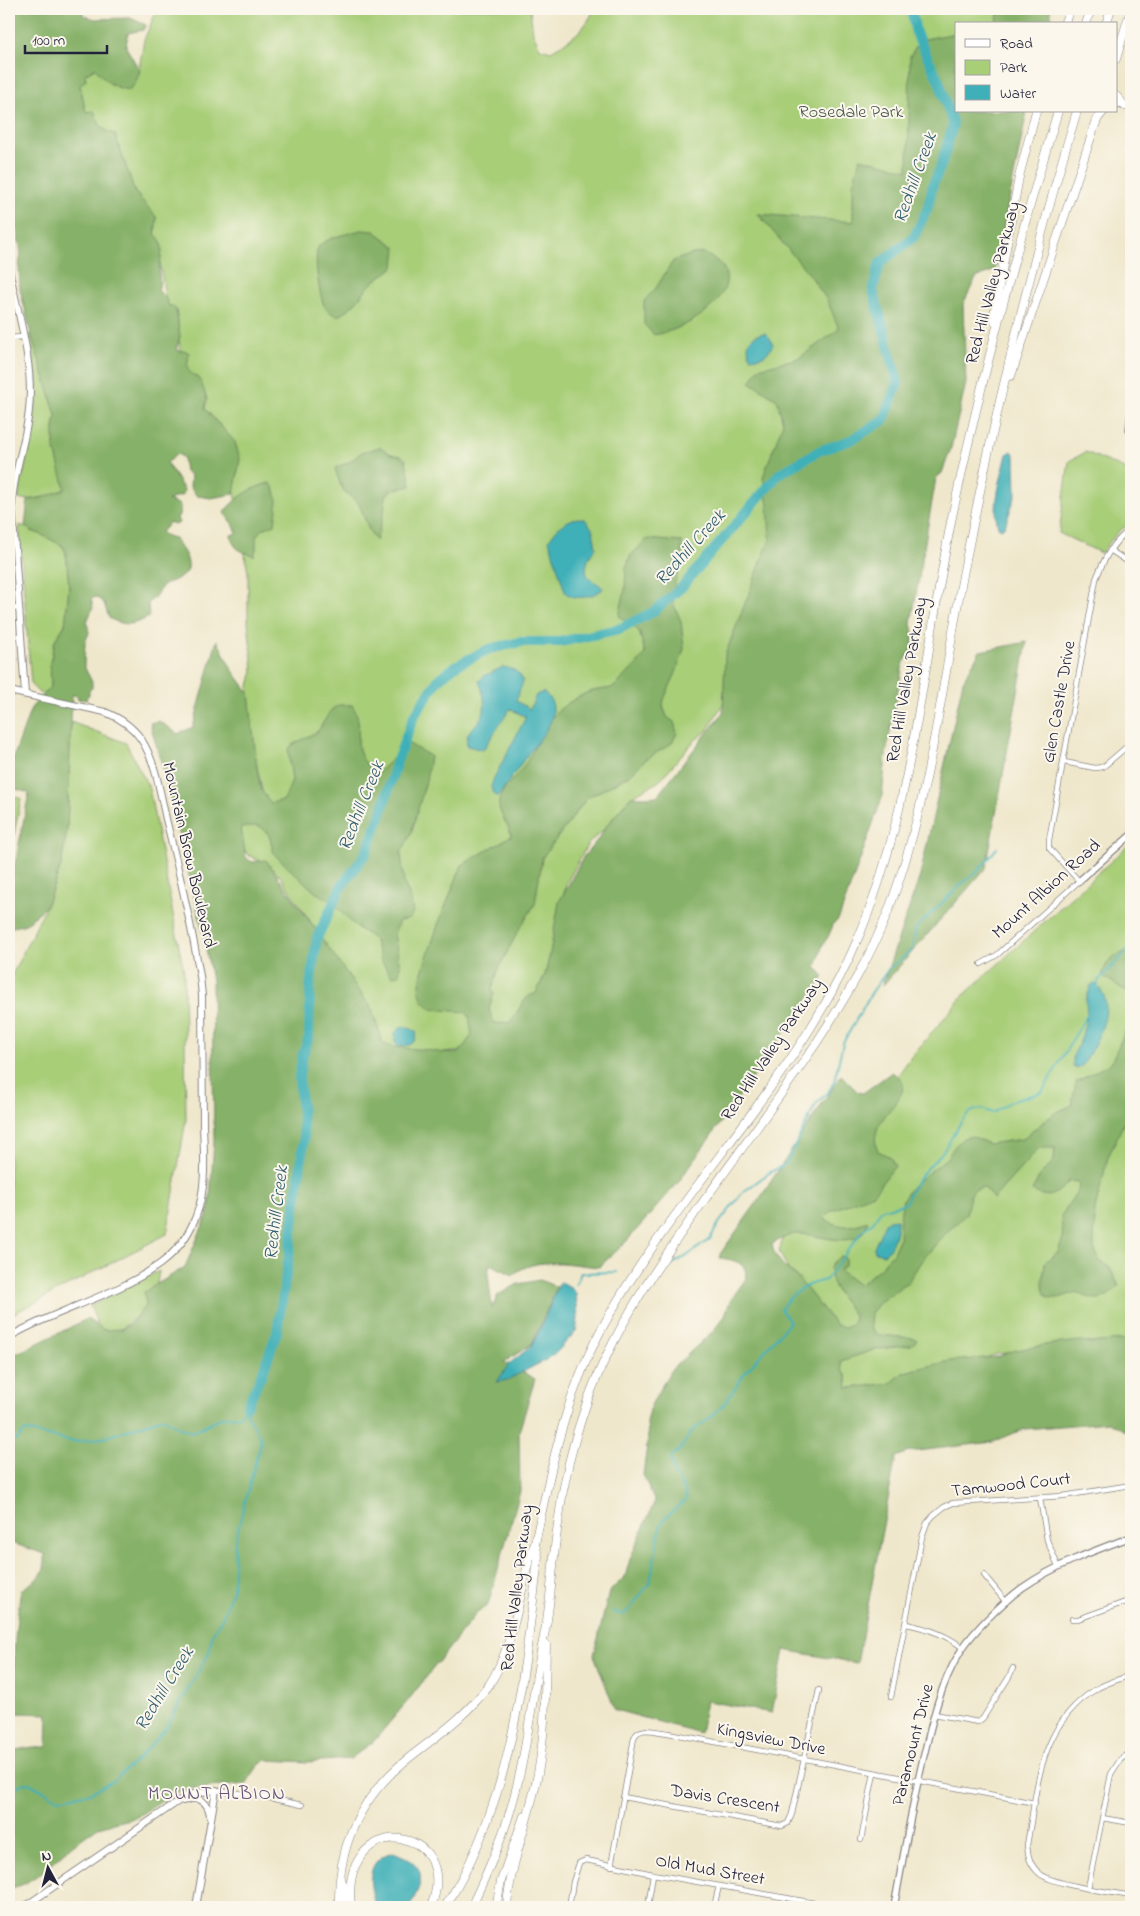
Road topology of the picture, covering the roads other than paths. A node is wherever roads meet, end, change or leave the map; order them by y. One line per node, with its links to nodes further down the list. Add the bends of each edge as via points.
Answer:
1 (1070, 9): 5 (highway)
2 (1091, 9): 6 (highway)
3 (1111, 9): 7 (highway)
4 (1131, 9): 8 (highway)
5 (1065, 22)
6 (1087, 22)
7 (1107, 22)
8 (1118, 51)
9 (1118, 98): 10 (highway)
10 (1128, 107)
11 (1036, 112): 16 (highway, via 1019,177)
12 (1058, 112): 16 (highway, Red Hill Valley Parkway)
13 (1077, 112): 20 (highway, Red Hill Valley Parkway, via 1039,241)
14 (1103, 112): 20 (highway, via 1094,128)
15 (9, 269): 17 (main road)
16 (994, 335): 38 (highway, Red Hill Valley Parkway, via 952,518 902,795 874,898 834,987 810,1028 631,1279 588,1357 568,1408 549,1474)
17 (23, 337): 18 (street); 25 (main road, via 28,356 30,393 12,504)
18 (9, 338)
19 (1131, 405): 21 (street, via 1128,424)
20 (998, 410): 44 (highway, Red Hill Valley Parkway, via 968,545 915,831 888,912 839,1009 682,1231 633,1305 612,1344 588,1400 567,1473 558,1520)
21 (1131, 434)
22 (1131, 530): 23 (street, Glen Castle Drive)
23 (1110, 550): 24 (street); 30 (street, Glen Castle Drive, via 1096,578)
24 (1131, 564)
25 (20, 608): 26 (street); 28 (main road)
26 (9, 609)
27 (9, 691): 28 (main road, Mountain Brow Boulevard)
28 (25, 694): 34 (main road, Mountain Brow Boulevard, via 115,716 132,729 146,748 156,774 200,976 202,1186 192,1226 182,1242 160,1264 131,1281)
29 (1131, 743): 30 (street, via 1103,767)
30 (1064, 762): 32 (street, Glen Castle Drive, via 1049,848)
31 (1131, 835): 32 (street, Mount Albion Road)
32 (1079, 881): 33 (street, Mount Albion Road, via 997,955)
33 (981, 964)
34 (9, 1337)
35 (1131, 1485): 36 (street, Tamwood Court)
36 (1040, 1498): 39 (street, via 1047,1540); 45 (street, Tamwood Court, via 953,1503 936,1512 923,1533)
37 (1131, 1537): 39 (street, Paramount Drive)
38 (535, 1544): 68 (highway, via 506,1652 490,1684 457,1721 386,1777 370,1796 347,1842); 79 (highway, Red Hill Valley Parkway, via 537,1568 515,1728 490,1816)
39 (1058, 1566): 42 (street, Paramount Drive, via 1020,1589)
40 (984, 1575): 42 (street)
41 (1131, 1600): 43 (street)
42 (1006, 1602): 46 (street, Paramount Drive)
43 (1072, 1619)
44 (547, 1621): 57 (highway, via 539,1773); 80 (highway, Red Hill Valley Parkway, via 530,1730 508,1818)
45 (906, 1624): 46 (street, via 931,1629); 50 (street, Tamwood Court)
46 (963, 1648): 51 (street, Paramount Drive)
47 (1013, 1668): 51 (street, via 978,1722)
48 (1131, 1675): 59 (street, via 1096,1689 1067,1713 1049,1743)
49 (819, 1690): 53 (street)
50 (891, 1697)
51 (934, 1714): 55 (street, Paramount Drive)
52 (1131, 1752): 63 (street, via 1120,1760 1111,1774)
53 (802, 1760): 54 (street, Kingsview Drive); 58 (street, Davis Crescent, via 792,1814 788,1823 782,1826); 58 (street, Kingsview Drive, via 641,1730 634,1738)
54 (874, 1773): 55 (street, Kingsview Drive); 65 (street)
55 (917, 1781): 59 (street, Kingsview Drive); 87 (street, Paramount Drive)
56 (216, 1790): 60 (street); 61 (main road, via 193,1794); 62 (main road)
57 (533, 1793): 81 (highway, via 501,1881); 82 (highway, via 513,1868)
58 (623, 1797): 66 (street, Kingsview Drive)
59 (1035, 1804): 70 (street, via 1027,1845 1032,1866 1045,1877)
60 (302, 1805)
61 (172, 1806): 62 (main road, via 200,1799 206,1802); 73 (main road)
62 (211, 1816): 74 (main road)
63 (1102, 1818): 64 (street); 70 (street)
64 (1131, 1823)
65 (861, 1840)
66 (611, 1866): 67 (street, Old Mud Street); 83 (street, Old Mud Street, via 586,1860 579,1862)
67 (653, 1874): 69 (street, Old Mud Street); 84 (street)
68 (340, 1876): 75 (highway); 76 (highway)
69 (719, 1886): 72 (street, Old Mud Street); 85 (street)
70 (1088, 1888): 71 (street)
71 (1131, 1896)
72 (806, 1905): 86 (street, Old Mud Street)
73 (24, 1907)
74 (196, 1907)
75 (339, 1907)
76 (345, 1907)
77 (350, 1907): 78 (highway, via 352,1874 359,1857 384,1839 408,1841 429,1855 437,1878)
78 (431, 1907)
79 (445, 1907)
80 (471, 1907)
81 (496, 1907)
82 (507, 1907)
83 (569, 1907)
84 (648, 1907)
85 (714, 1907)
86 (837, 1907)
87 (894, 1907)

